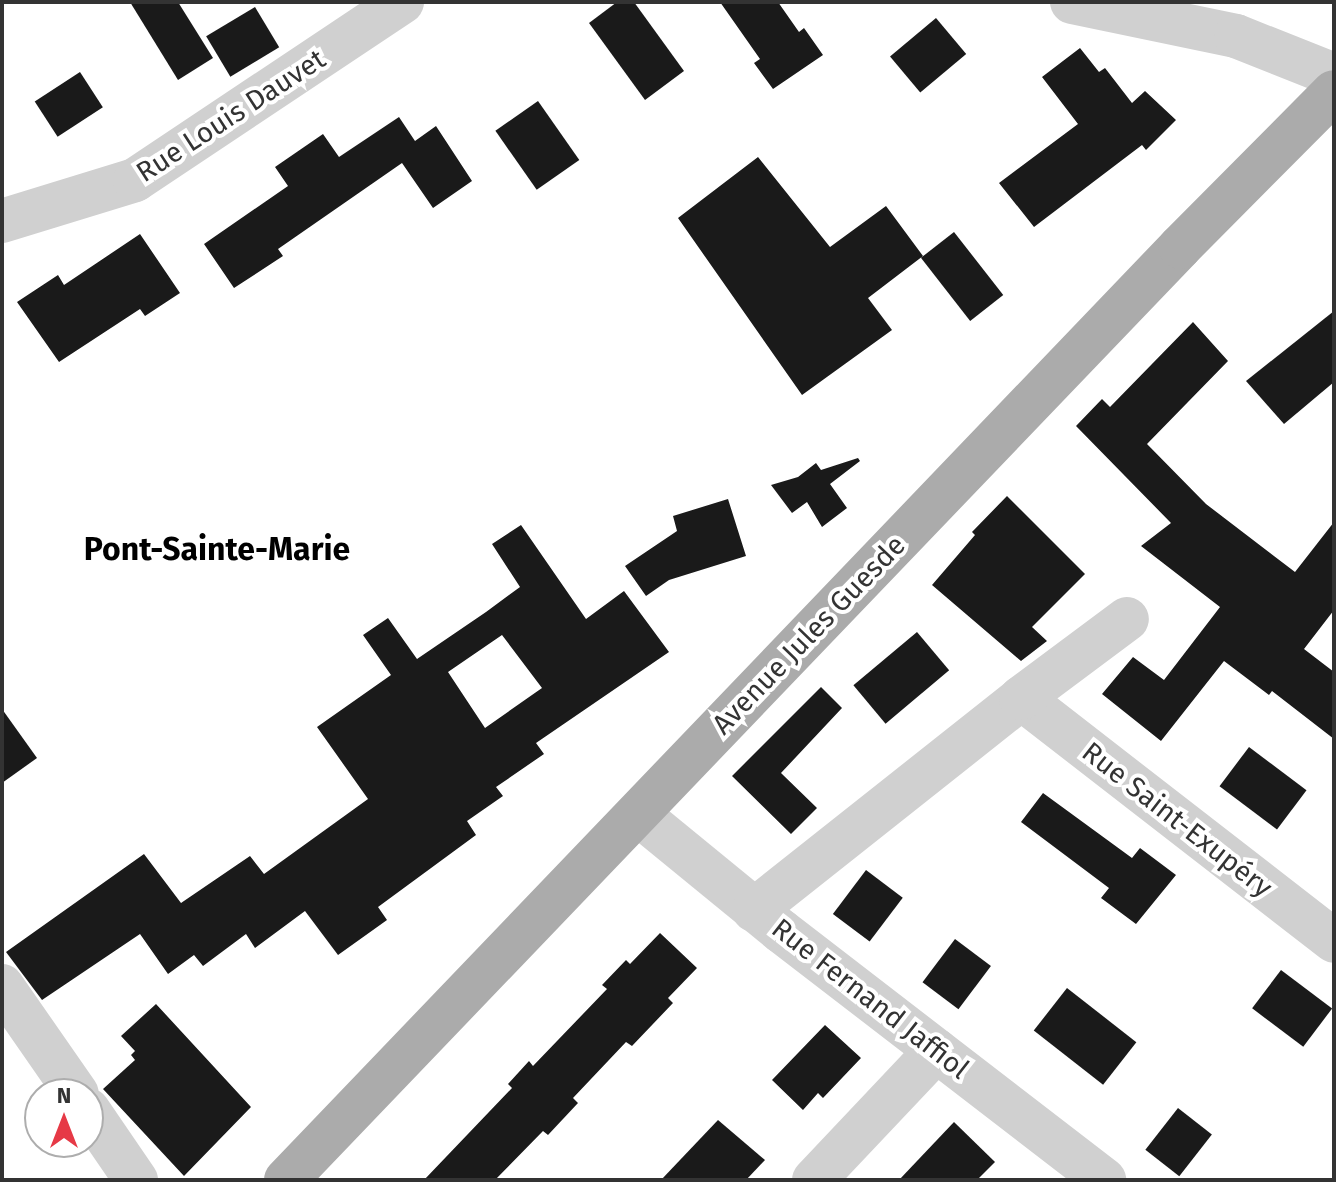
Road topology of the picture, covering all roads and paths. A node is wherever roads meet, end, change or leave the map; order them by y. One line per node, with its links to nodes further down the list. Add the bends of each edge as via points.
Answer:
1 (402, 2): 5 (street, Rue Louis Dauvet, via 135,180)
2 (1072, 2): 3 (street, via 1236,36)
3 (1334, 75)
4 (1334, 92): 8 (main road, Avenue Jules Guesde)
5 (2, 221)
6 (1127, 619): 7 (street)
7 (1021, 698): 9 (street); 10 (street, Rue Saint-Exupéry)
8 (638, 814): 9 (street, Rue Fernand Jaffiol); 16 (main road, Avenue Jules Guesde)
9 (754, 910): 12 (street, Rue Fernand Jaffiol)
10 (1334, 941)
11 (2, 986): 13 (street)
12 (936, 1051): 17 (street); 18 (street, Rue Fernand Jaffiol)
13 (66, 1078)
14 (104, 1133): 15 (street)
15 (136, 1180)
16 (286, 1180)
17 (814, 1180)
18 (1104, 1180)

